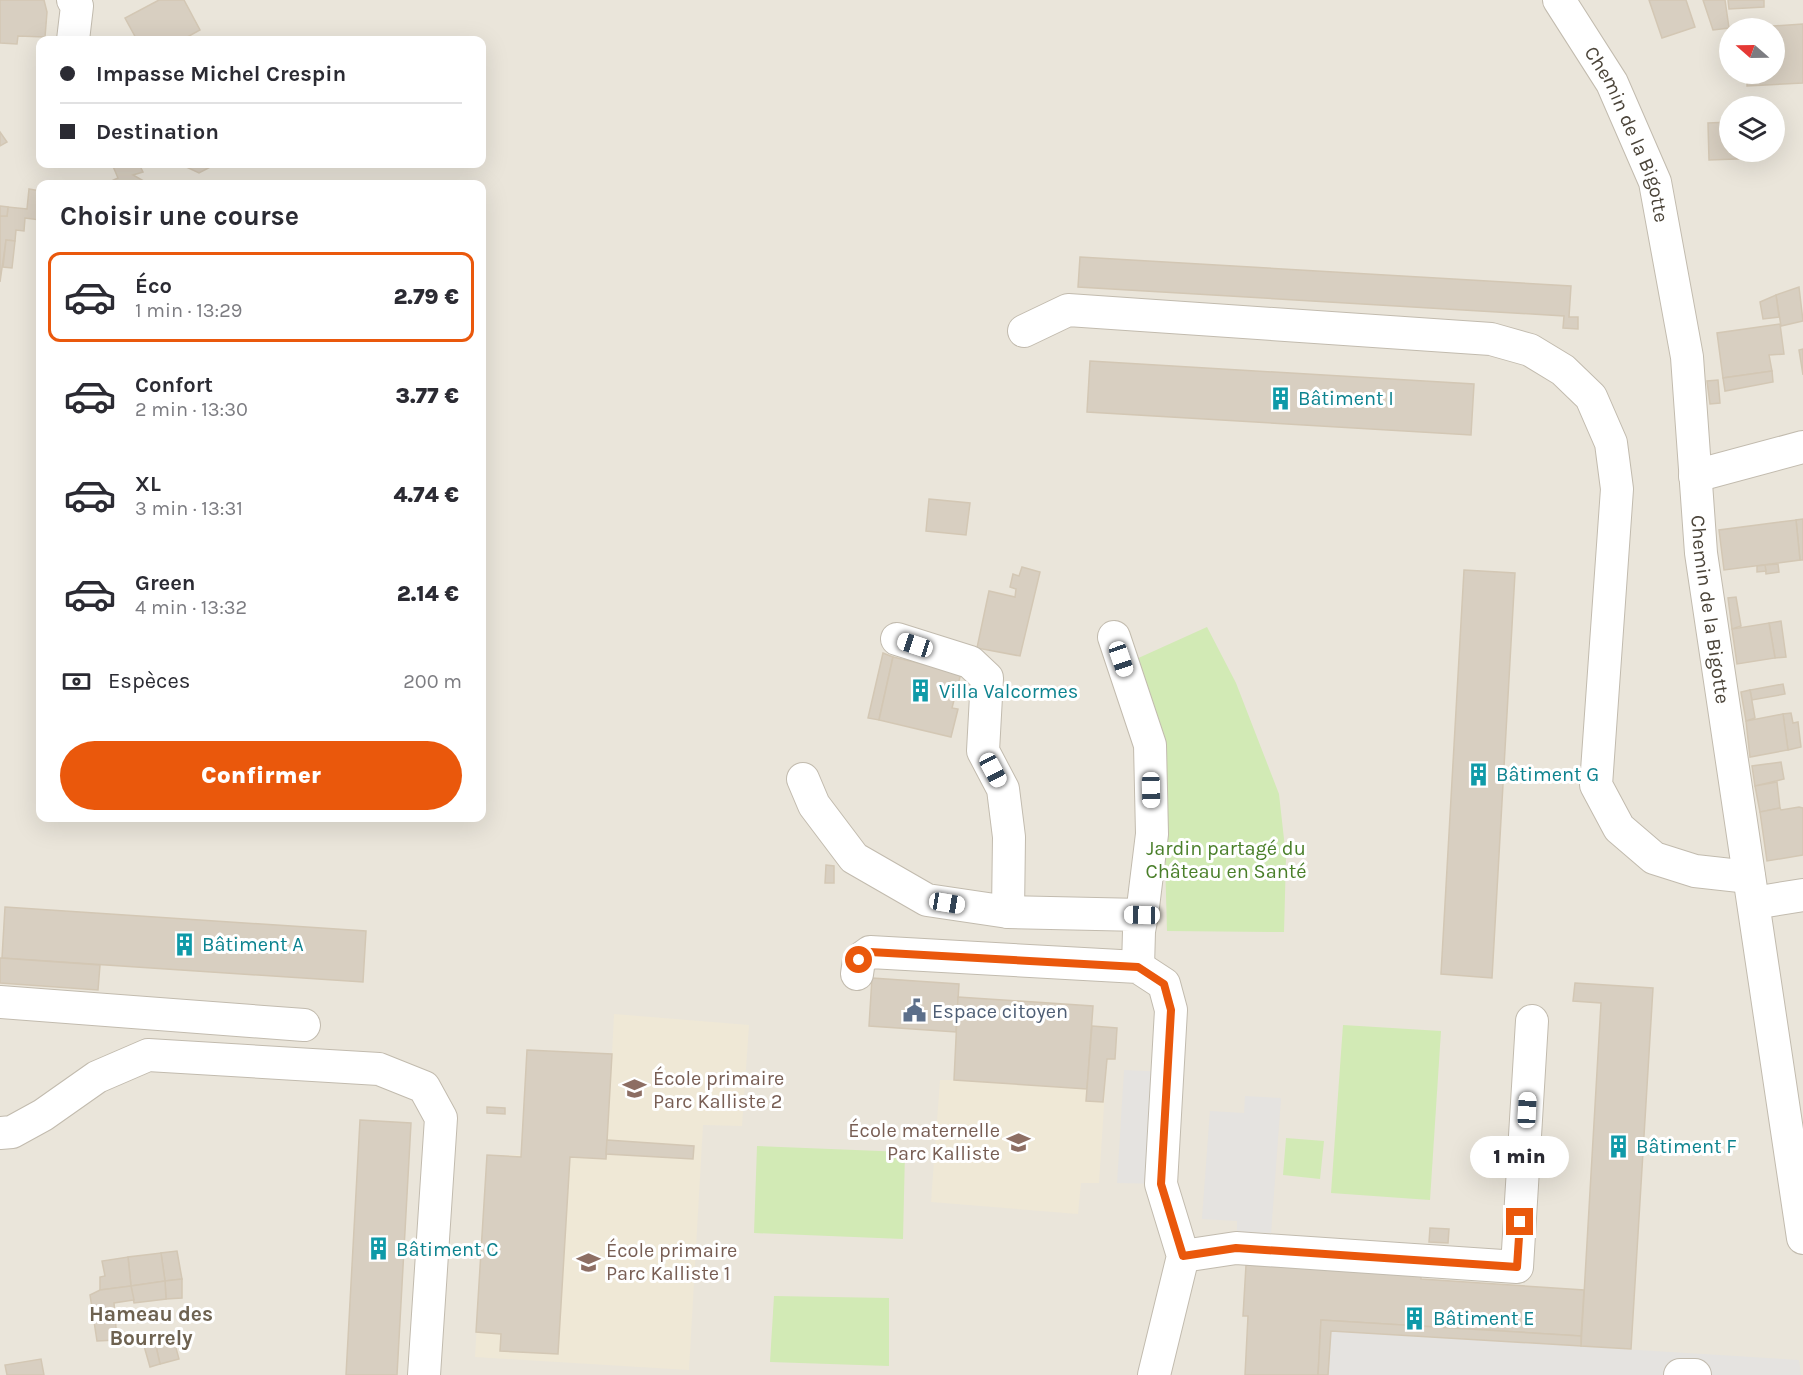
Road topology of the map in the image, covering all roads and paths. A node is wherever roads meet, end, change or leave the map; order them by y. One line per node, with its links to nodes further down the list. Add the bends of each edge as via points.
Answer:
1 (73, 0): 3 (street, via 77,6)
2 (1559, 0): 6 (street, Chemin de la Bigotte, via 1612,83 1655,182 1687,357)
3 (73, 36)
4 (1024, 331): 10 (street, via 1068,310 1491,339 1530,350 1563,370 1591,397 1611,442 1617,489 1596,784 1619,828 1654,858)
5 (1803, 447): 6 (street)
6 (1695, 476): 10 (street, Chemin de la Bigotte, via 1701,553)
7 (1114, 637): 13 (street, via 1150,745 1152,834)
8 (897, 639): 12 (street, via 970,662 987,678 983,752 1003,789 1009,837)
9 (802, 779): 12 (street, via 814,806 854,858 927,900)
10 (1752, 890): 11 (street); 20 (street, Chemin de la Bigotte)
11 (1803, 895)
12 (1008, 912): 13 (street)
13 (1142, 915): 14 (street)
14 (1138, 967): 15 (street, via 870,952 859,960); 21 (street, via 1164,984 1171,1010 1161,1184)
15 (857, 974)
16 (0, 1002): 18 (street)
17 (1532, 1021): 21 (street, via 1517,1267 1236,1248)
18 (304, 1025)
19 (0, 1133): 22 (street, via 12,1132 44,1115 97,1077 148,1055 379,1069 424,1087 441,1118)
20 (1803, 1238)
21 (1183, 1256): 23 (street)
22 (424, 1375)
23 (1154, 1375)
24 (1680, 1375): 25 (street)
25 (1695, 1375)

